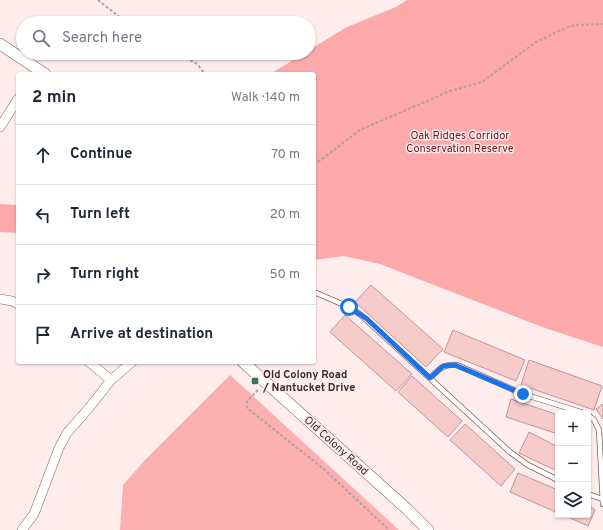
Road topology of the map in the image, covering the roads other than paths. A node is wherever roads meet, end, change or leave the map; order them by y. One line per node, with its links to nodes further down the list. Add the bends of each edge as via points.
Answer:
1 (0, 44): 2 (street)
2 (16, 55)
3 (22, 60): 4 (street)
4 (39, 72)
5 (16, 102): 6 (street)
6 (0, 127)
7 (316, 293): 13 (lane, via 361,315)
8 (0, 299): 9 (street)
9 (16, 303)
10 (91, 364): 14 (street)
11 (130, 364): 14 (street)
12 (245, 364): 21 (street, Old Colony Road)
13 (430, 378): 15 (lane, via 443,366 457,365 523,394); 17 (lane, via 516,457)
14 (111, 380): 20 (street, via 66,433 34,514)
15 (574, 410)
16 (591, 418): 19 (lane, via 599,432)
17 (555, 478)
18 (591, 496): 19 (lane)
19 (602, 502)
20 (22, 530)
21 (428, 530)

